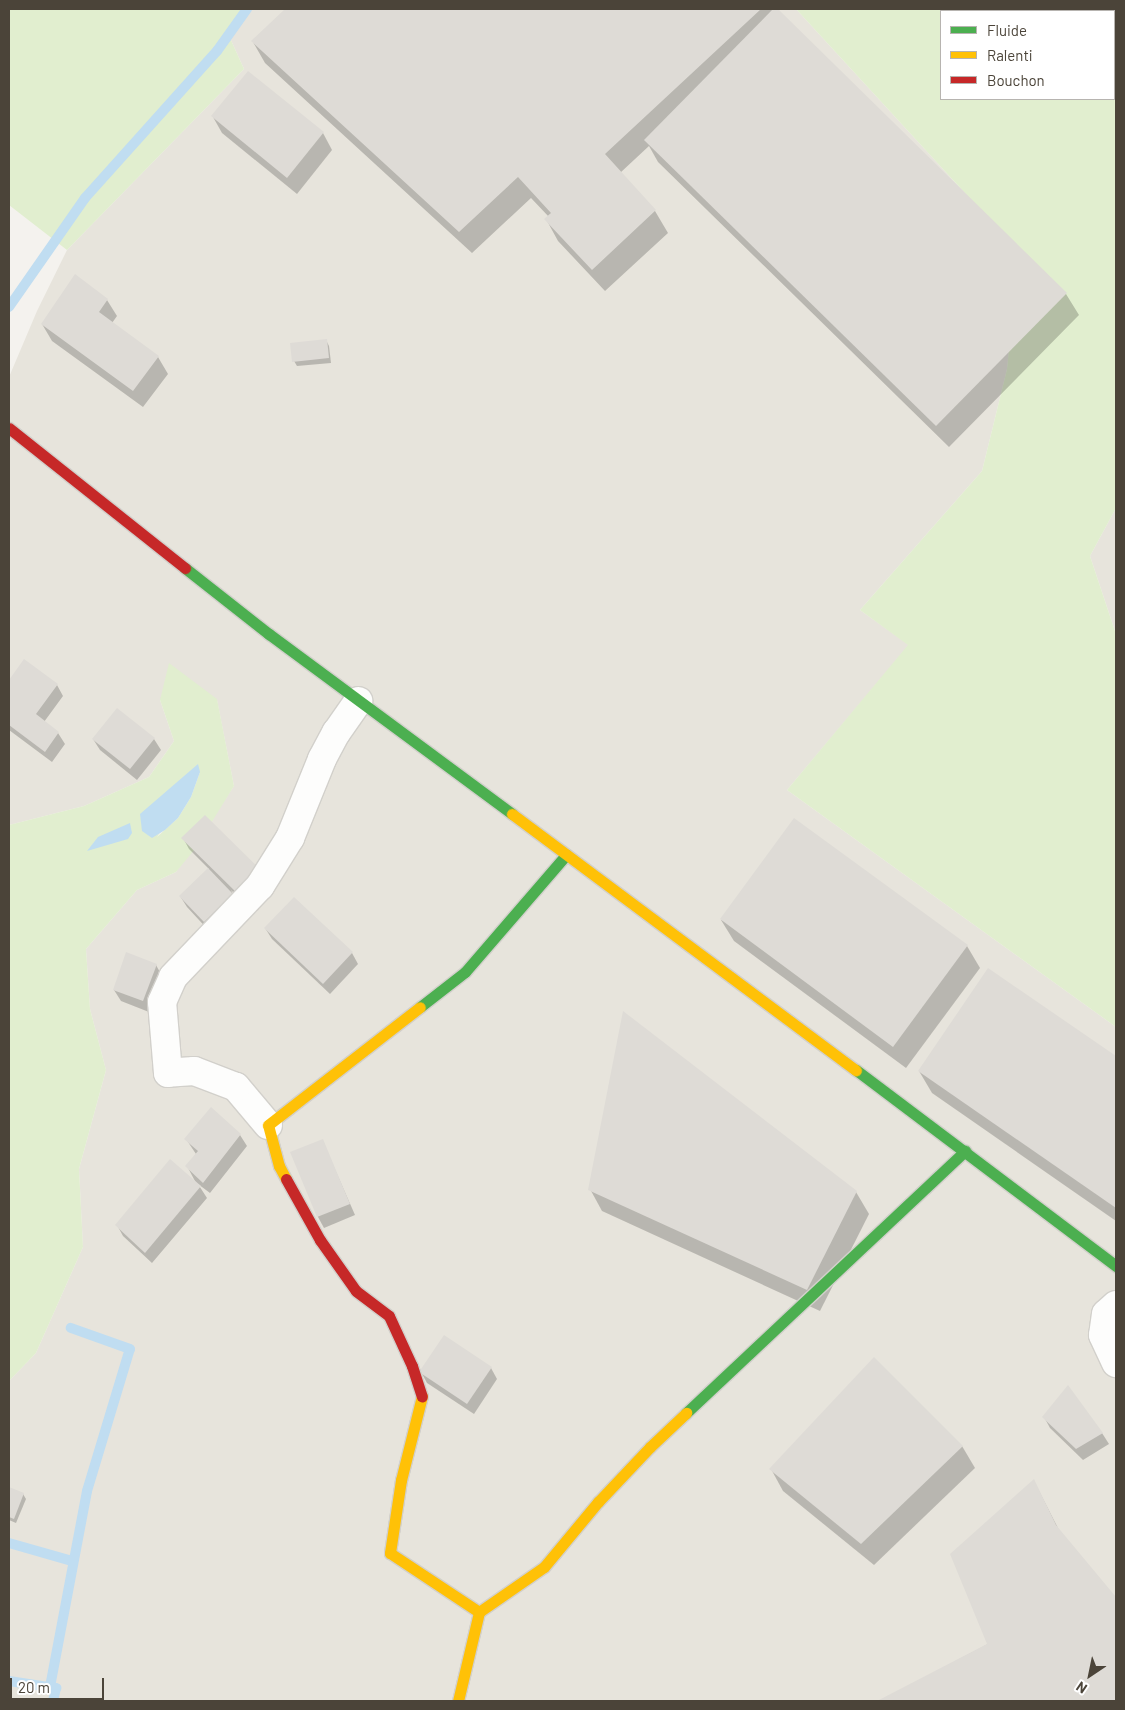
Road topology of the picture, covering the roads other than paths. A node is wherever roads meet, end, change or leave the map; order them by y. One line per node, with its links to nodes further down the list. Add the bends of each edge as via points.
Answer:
1 (9, 428): 2 (main road, via 261,628)
2 (358, 700): 3 (main road); 4 (street, via 322,759 290,838 260,886 173,977 162,1002 168,1073 194,1071 236,1087)
3 (566, 855): 4 (main road, via 465,972); 5 (main road)
4 (268, 1125): 9 (main road, via 278,1166 320,1240 356,1291 389,1316 423,1398 401,1480 390,1553)
5 (965, 1151): 6 (main road); 9 (main road, via 650,1447 598,1502 544,1567)
6 (1116, 1266)
7 (1116, 1305): 8 (street, via 1106,1314 1103,1335)
8 (1116, 1363)
9 (479, 1612): 10 (main road)
10 (458, 1701)

